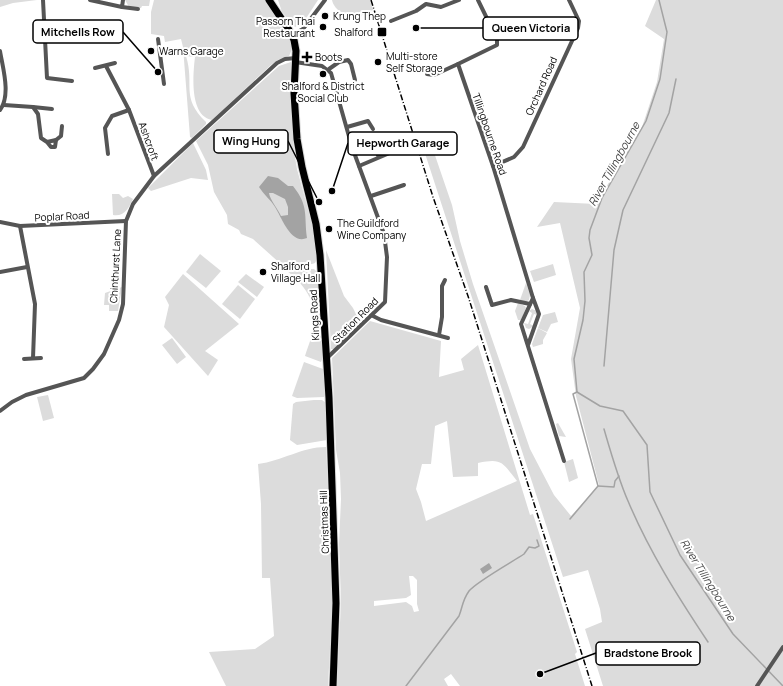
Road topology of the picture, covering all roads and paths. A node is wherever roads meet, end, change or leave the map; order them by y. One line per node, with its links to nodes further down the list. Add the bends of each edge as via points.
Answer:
1 (43, 0): 27 (street, via 47,78)
2 (90, 0): 11 (street)
3 (123, 0): 11 (street)
4 (269, 0): 13 (main road, Kings Road)
5 (275, 0): 13 (main road, Kings Road)
6 (324, 0): 15 (street, via 303,29)
7 (459, 0): 10 (street, via 441,7)
8 (478, 0): 20 (street, via 497,39 497,45)
9 (569, 0): 42 (street, Orchard Road, via 579,21 578,28 523,147 514,157)
10 (425, 2): 14 (street)
11 (122, 7): 12 (street)
12 (138, 9)
13 (276, 11): 15 (main road, Kings Road)
14 (391, 21)
15 (292, 35): 18 (main road, Kings Road)
16 (158, 39): 28 (street)
17 (0, 52): 24 (street)
18 (295, 60): 23 (street); 43 (street, Chinthurst Lane, via 279,61); 61 (main road, Kings Road, via 297,139 319,242)
19 (115, 63): 21 (street)
20 (458, 64): 25 (street, via 434,74); 42 (street, Tillingbourne Road)
21 (106, 66): 22 (street); 33 (street, Ashcroft)
22 (95, 68)
23 (329, 70): 26 (street, via 338,63 348,60); 35 (street, Station Road)
24 (2, 71): 29 (street, via 6,87)
25 (427, 74)
26 (355, 80)
27 (72, 81)
28 (164, 84)
29 (4, 105): 30 (street); 32 (street)
30 (32, 107): 31 (street); 34 (street, via 38,114 41,138 47,142 61,136)
31 (52, 108)
32 (0, 110)
33 (129, 110): 39 (street, via 112,116 105,128); 43 (street, Ashcroft)
34 (62, 126)
35 (347, 127): 36 (street, via 368,121); 41 (street, Station Road)
36 (373, 129)
37 (376, 149): 40 (street)
38 (392, 152): 40 (street)
39 (108, 154)
40 (379, 157): 41 (street)
41 (360, 166): 45 (street, Station Road)
42 (493, 166): 53 (street, Tillingbourne Road)
43 (154, 176): 46 (street, Chinthurst Lane, via 133,204)
44 (404, 185): 45 (street)
45 (371, 196): 55 (street, Station Road, via 385,237 387,274 385,300)
46 (126, 221): 48 (street, Poplar Road); 63 (street, Chinthurst Lane, via 122,304 119,320 104,354 84,378 26,395)
47 (0, 222): 48 (street, Poplar Road)
48 (20, 226): 49 (street)
49 (27, 267): 50 (street); 59 (street, via 34,304)
50 (0, 272)
51 (445, 280): 56 (street, via 442,286)
52 (486, 287): 54 (street, via 492,305 511,300)
53 (533, 298): 54 (street); 58 (street, Tillingbourne Road, via 539,314)
54 (530, 304): 58 (street, via 521,324)
55 (371, 315): 56 (street); 61 (street, Station Road)
56 (439, 335): 57 (street)
57 (448, 338)
58 (528, 345): 64 (street)
59 (33, 358): 60 (street); 62 (street)
60 (41, 358)
61 (326, 358): 66 (main road, Christmas Hill, via 336,603)
62 (24, 359)
63 (0, 411)
64 (564, 461)
65 (783, 647): 67 (street)
66 (333, 686)
67 (757, 686)

